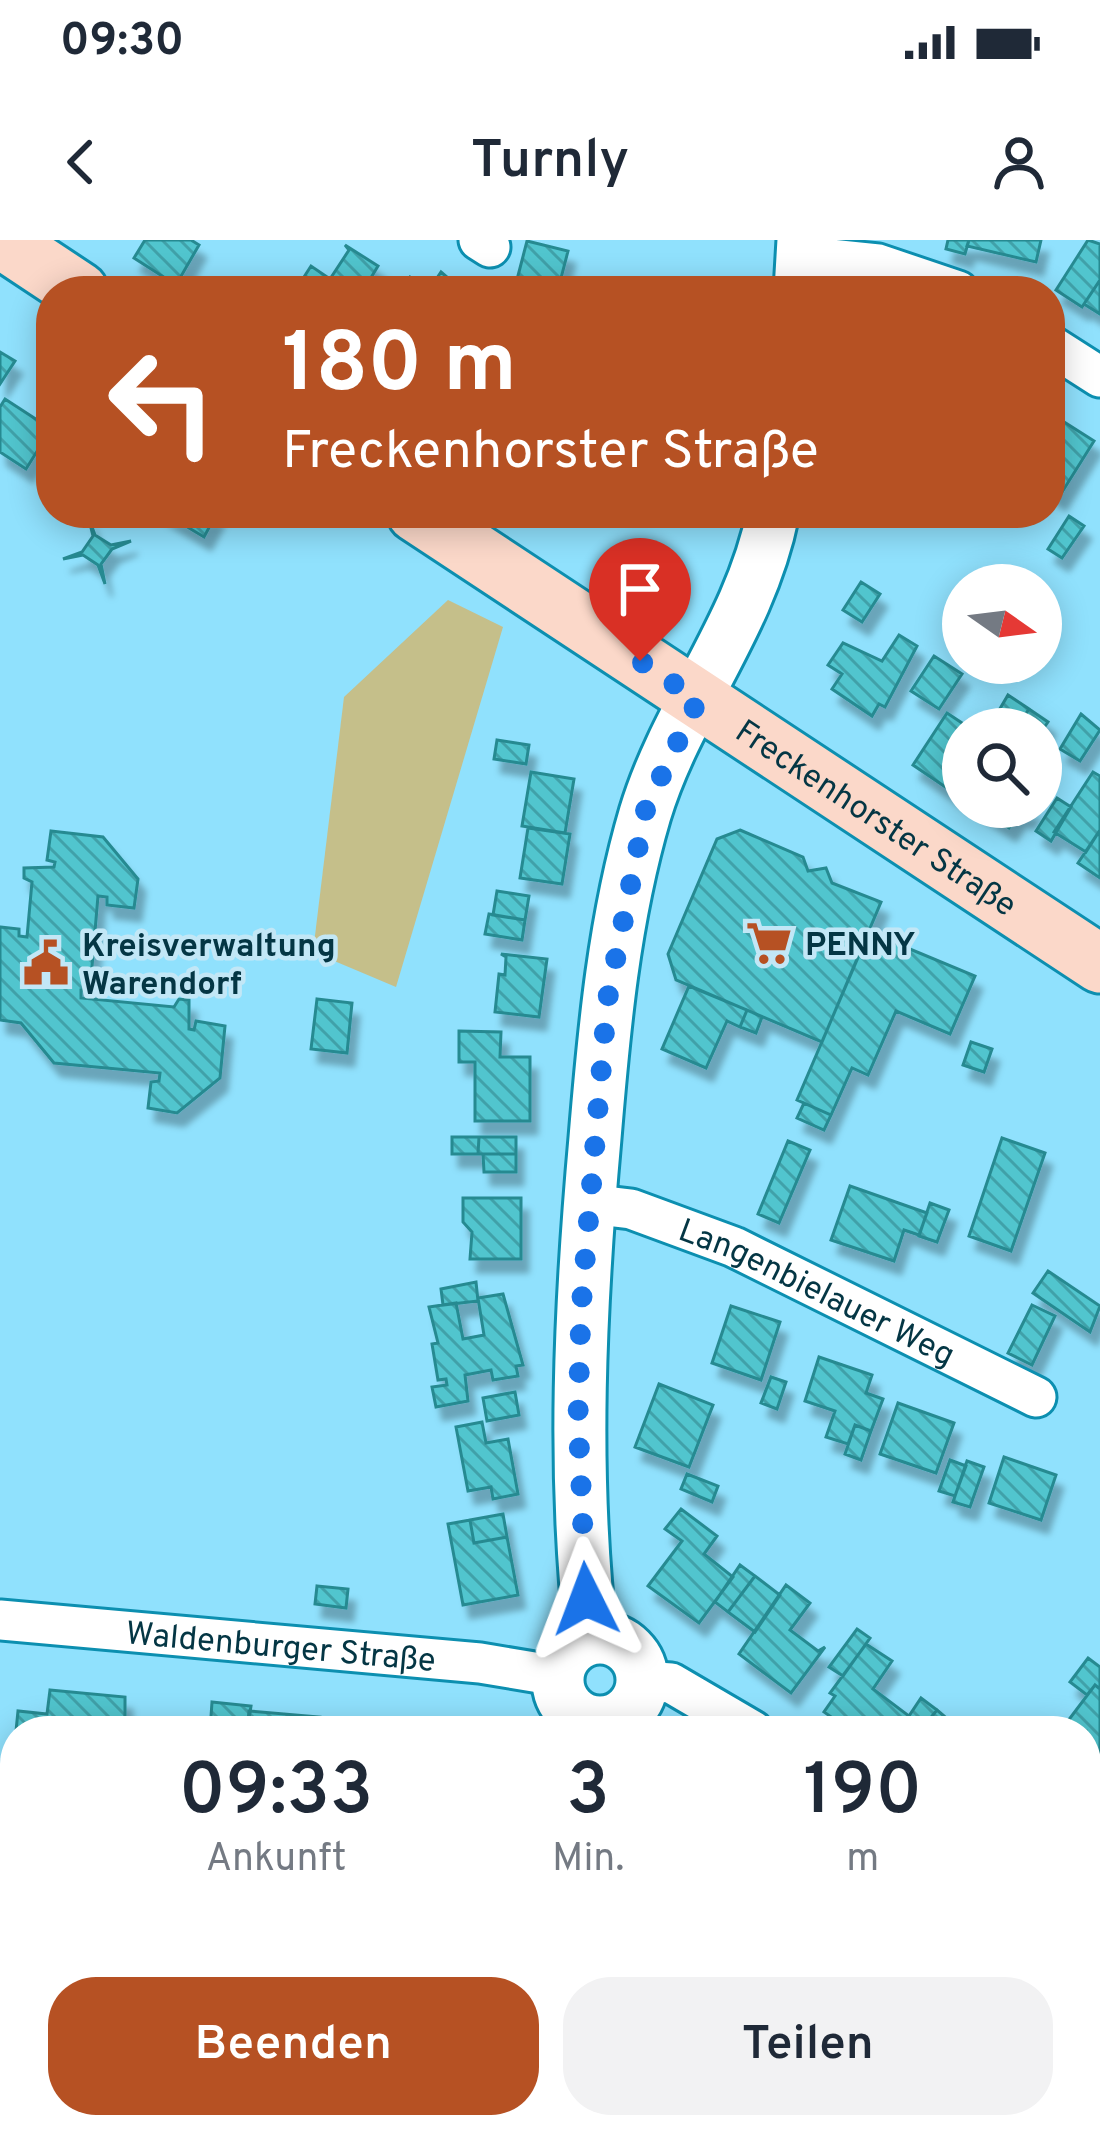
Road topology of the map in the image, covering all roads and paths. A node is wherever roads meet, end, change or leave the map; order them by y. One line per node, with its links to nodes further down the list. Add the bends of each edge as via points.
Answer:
1 (2, 240): 3 (main road)
2 (802, 262): 4 (street, via 878,264)
3 (56, 276)
4 (914, 276)
5 (1065, 355): 6 (street)
6 (1100, 377)
7 (439, 528): 9 (main road, Freckenhorster Straße)
8 (770, 528): 9 (street, via 734,634)
9 (698, 700): 10 (main road, Freckenhorster Straße); 11 (street, via 646,808 630,871 607,1002)
10 (1100, 964)
11 (589, 1204): 12 (street, Langenbielauer Weg, via 631,1209 734,1247); 14 (street)
12 (1036, 1396)
13 (0, 1620): 14 (street, Waldenburger Straße, via 480,1663)
14 (574, 1658): 15 (street, via 626,1647); 16 (street, via 569,1709)
15 (642, 1681): 17 (street); 18 (street, via 671,1684)
16 (581, 1716)
17 (619, 1716)
18 (727, 1716)

